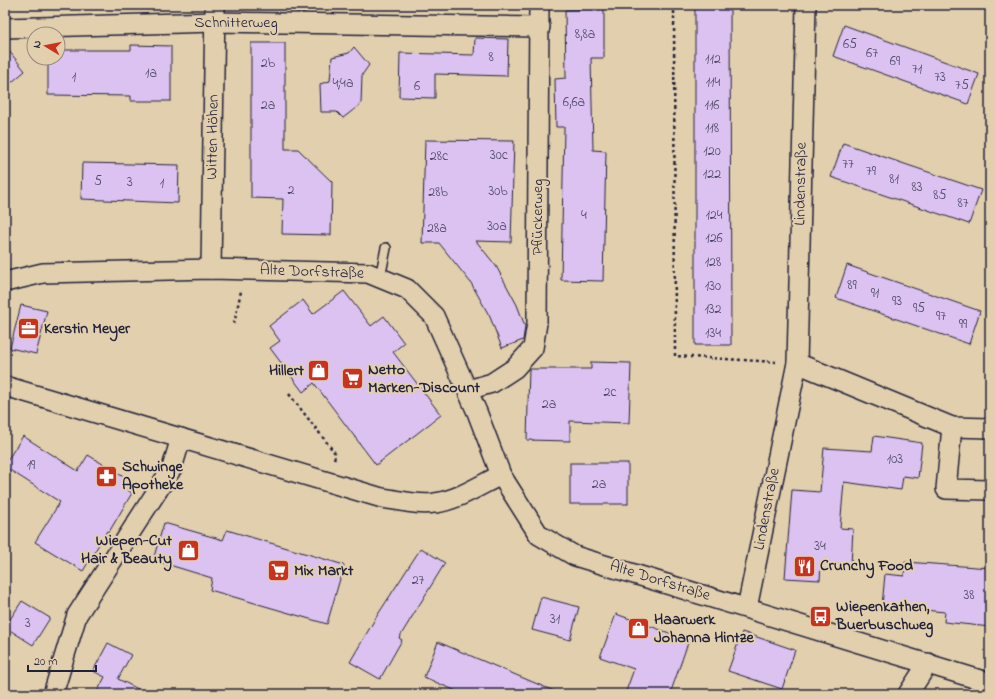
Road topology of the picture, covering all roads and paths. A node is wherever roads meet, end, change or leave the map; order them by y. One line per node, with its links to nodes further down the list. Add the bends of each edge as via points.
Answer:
1 (539, 5): 5 (street, Pflückerweg)
2 (674, 5): 13 (path, via 675,356)
3 (806, 5): 13 (street, Lindenstraße)
4 (215, 14): 5 (street, Schnitterweg); 6 (street, Schnitterweg); 8 (street, Witten Höhen)
5 (540, 27): 15 (street, Pflückerweg, via 537,323 534,348 516,368 492,383)
6 (5, 28)
7 (386, 248): 10 (lane)
8 (211, 270): 9 (street, Alte Dorfstraße); 11 (street, Alte Dorfstraße, via 43,273)
9 (245, 270): 10 (street, Alte Dorfstraße, via 368,273); 12 (path)
10 (380, 278): 15 (street, Alte Dorfstraße, via 408,289 434,316)
11 (5, 282)
12 (234, 324)
13 (797, 363): 17 (street); 23 (street, Lindenstraße)
14 (5, 386): 19 (street)
15 (468, 390): 20 (street, Alte Dorfstraße)
16 (289, 394): 21 (path, via 335,453)
17 (952, 427): 18 (street); 22 (street, via 946,489)
18 (990, 428)
19 (181, 438): 21 (street); 26 (street, via 172,468 77,615)
20 (501, 475): 21 (street, via 464,493 436,503 424,504 382,498); 23 (street, Alte Dorfstraße, via 539,535 575,556)
21 (330, 482)
22 (990, 490)
23 (747, 608): 24 (street, Alte Dorfstraße)
24 (928, 664): 25 (street, Alte Dorfstraße); 27 (street)
25 (990, 683)
26 (53, 694)
27 (908, 694)

